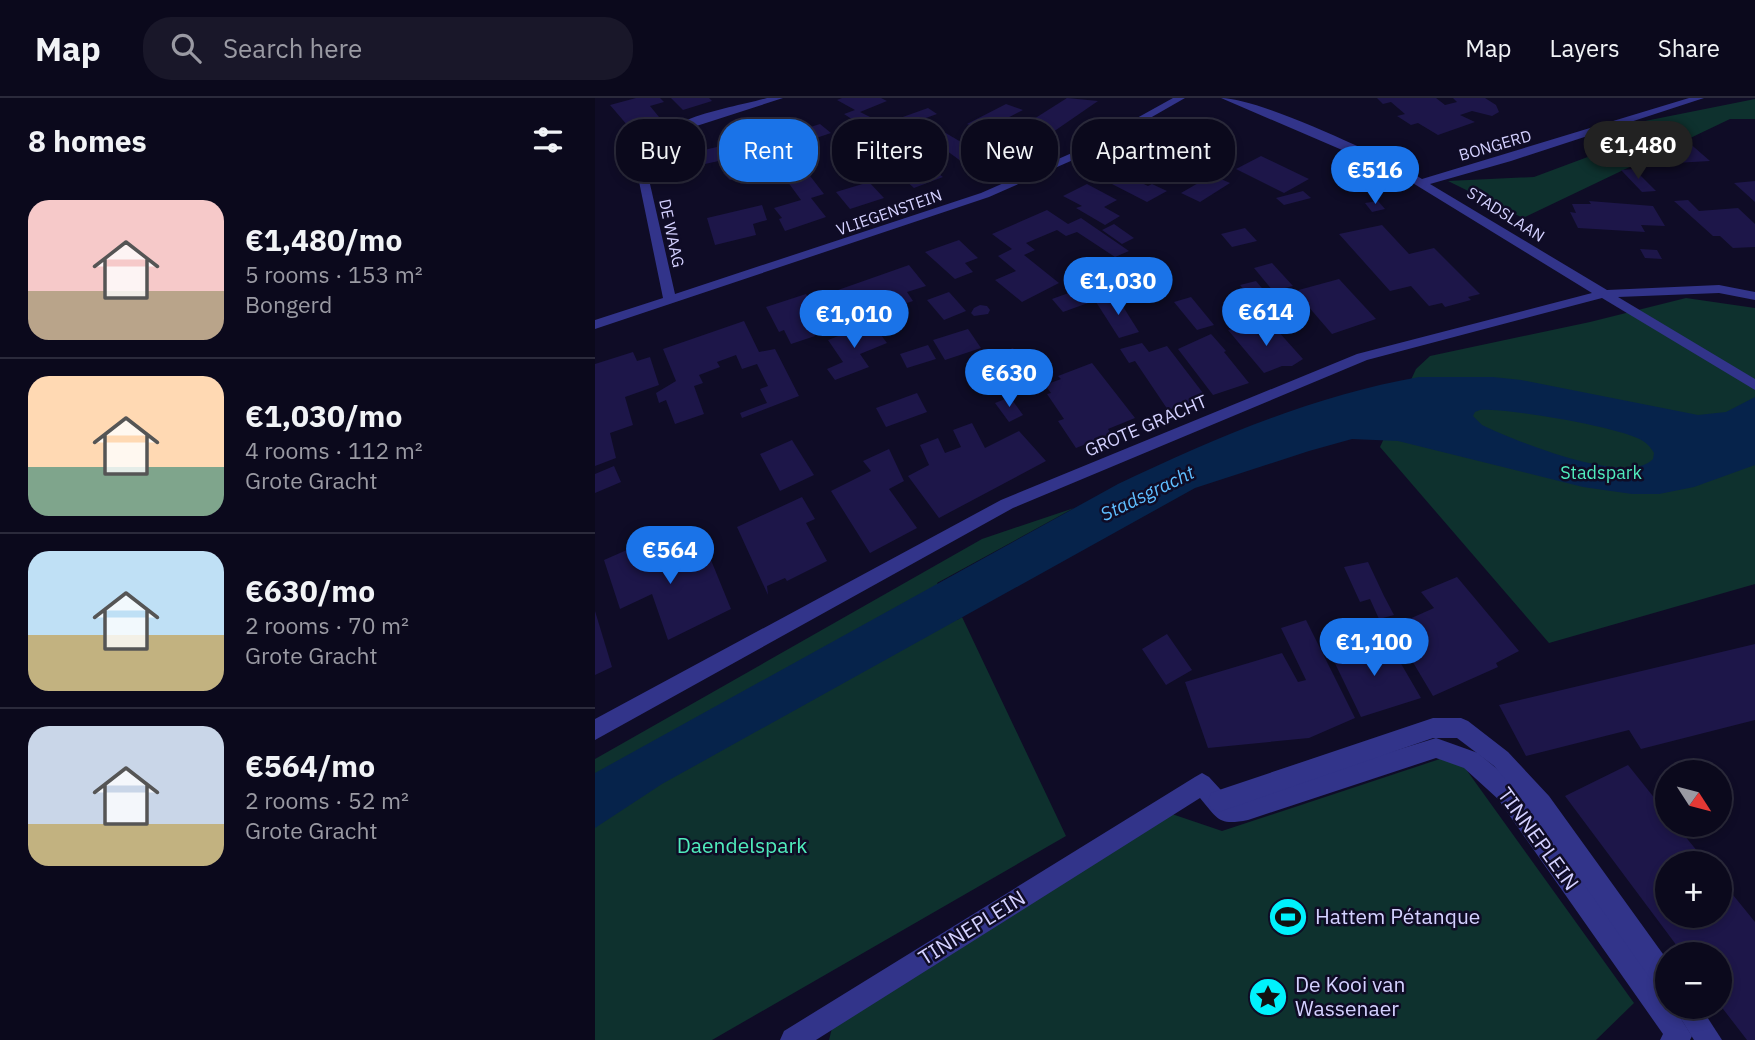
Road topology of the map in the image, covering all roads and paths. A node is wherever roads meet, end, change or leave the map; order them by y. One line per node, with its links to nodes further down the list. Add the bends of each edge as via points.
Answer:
1 (778, 98): 8 (street, DE WAAG, via 674,129 642,152 640,162)
2 (1180, 98): 8 (street, VLIEGENSTEIN, via 1085,151 985,195)
3 (1226, 98): 5 (street, STADSLAAN, via 1330,139)
4 (1699, 98): 5 (street, BONGERD)
5 (1420, 183): 6 (street, STADSLAAN)
6 (1602, 294): 7 (street, GROTE GRACHT, via 1719,289); 10 (street, STADSLAAN); 11 (street, GROTE GRACHT, via 1362,357 1007,504)
7 (1755, 296)
8 (670, 301): 9 (street, VLIEGENSTEIN)
9 (595, 325)
10 (1755, 385)
11 (595, 730)
12 (1219, 801): 13 (street, TINNEPLEIN, via 1433,728 1461,728 1501,759 1541,804); 15 (street, TINNEPLEIN, via 1202,784); 16 (street, TINNEPLEIN, via 1227,813 1248,809 1436,748 1471,760 1506,791 1679,1036)
13 (1655, 964)
14 (1694, 1019): 17 (street)
15 (793, 1040)
16 (1673, 1040)
17 (1709, 1040)

